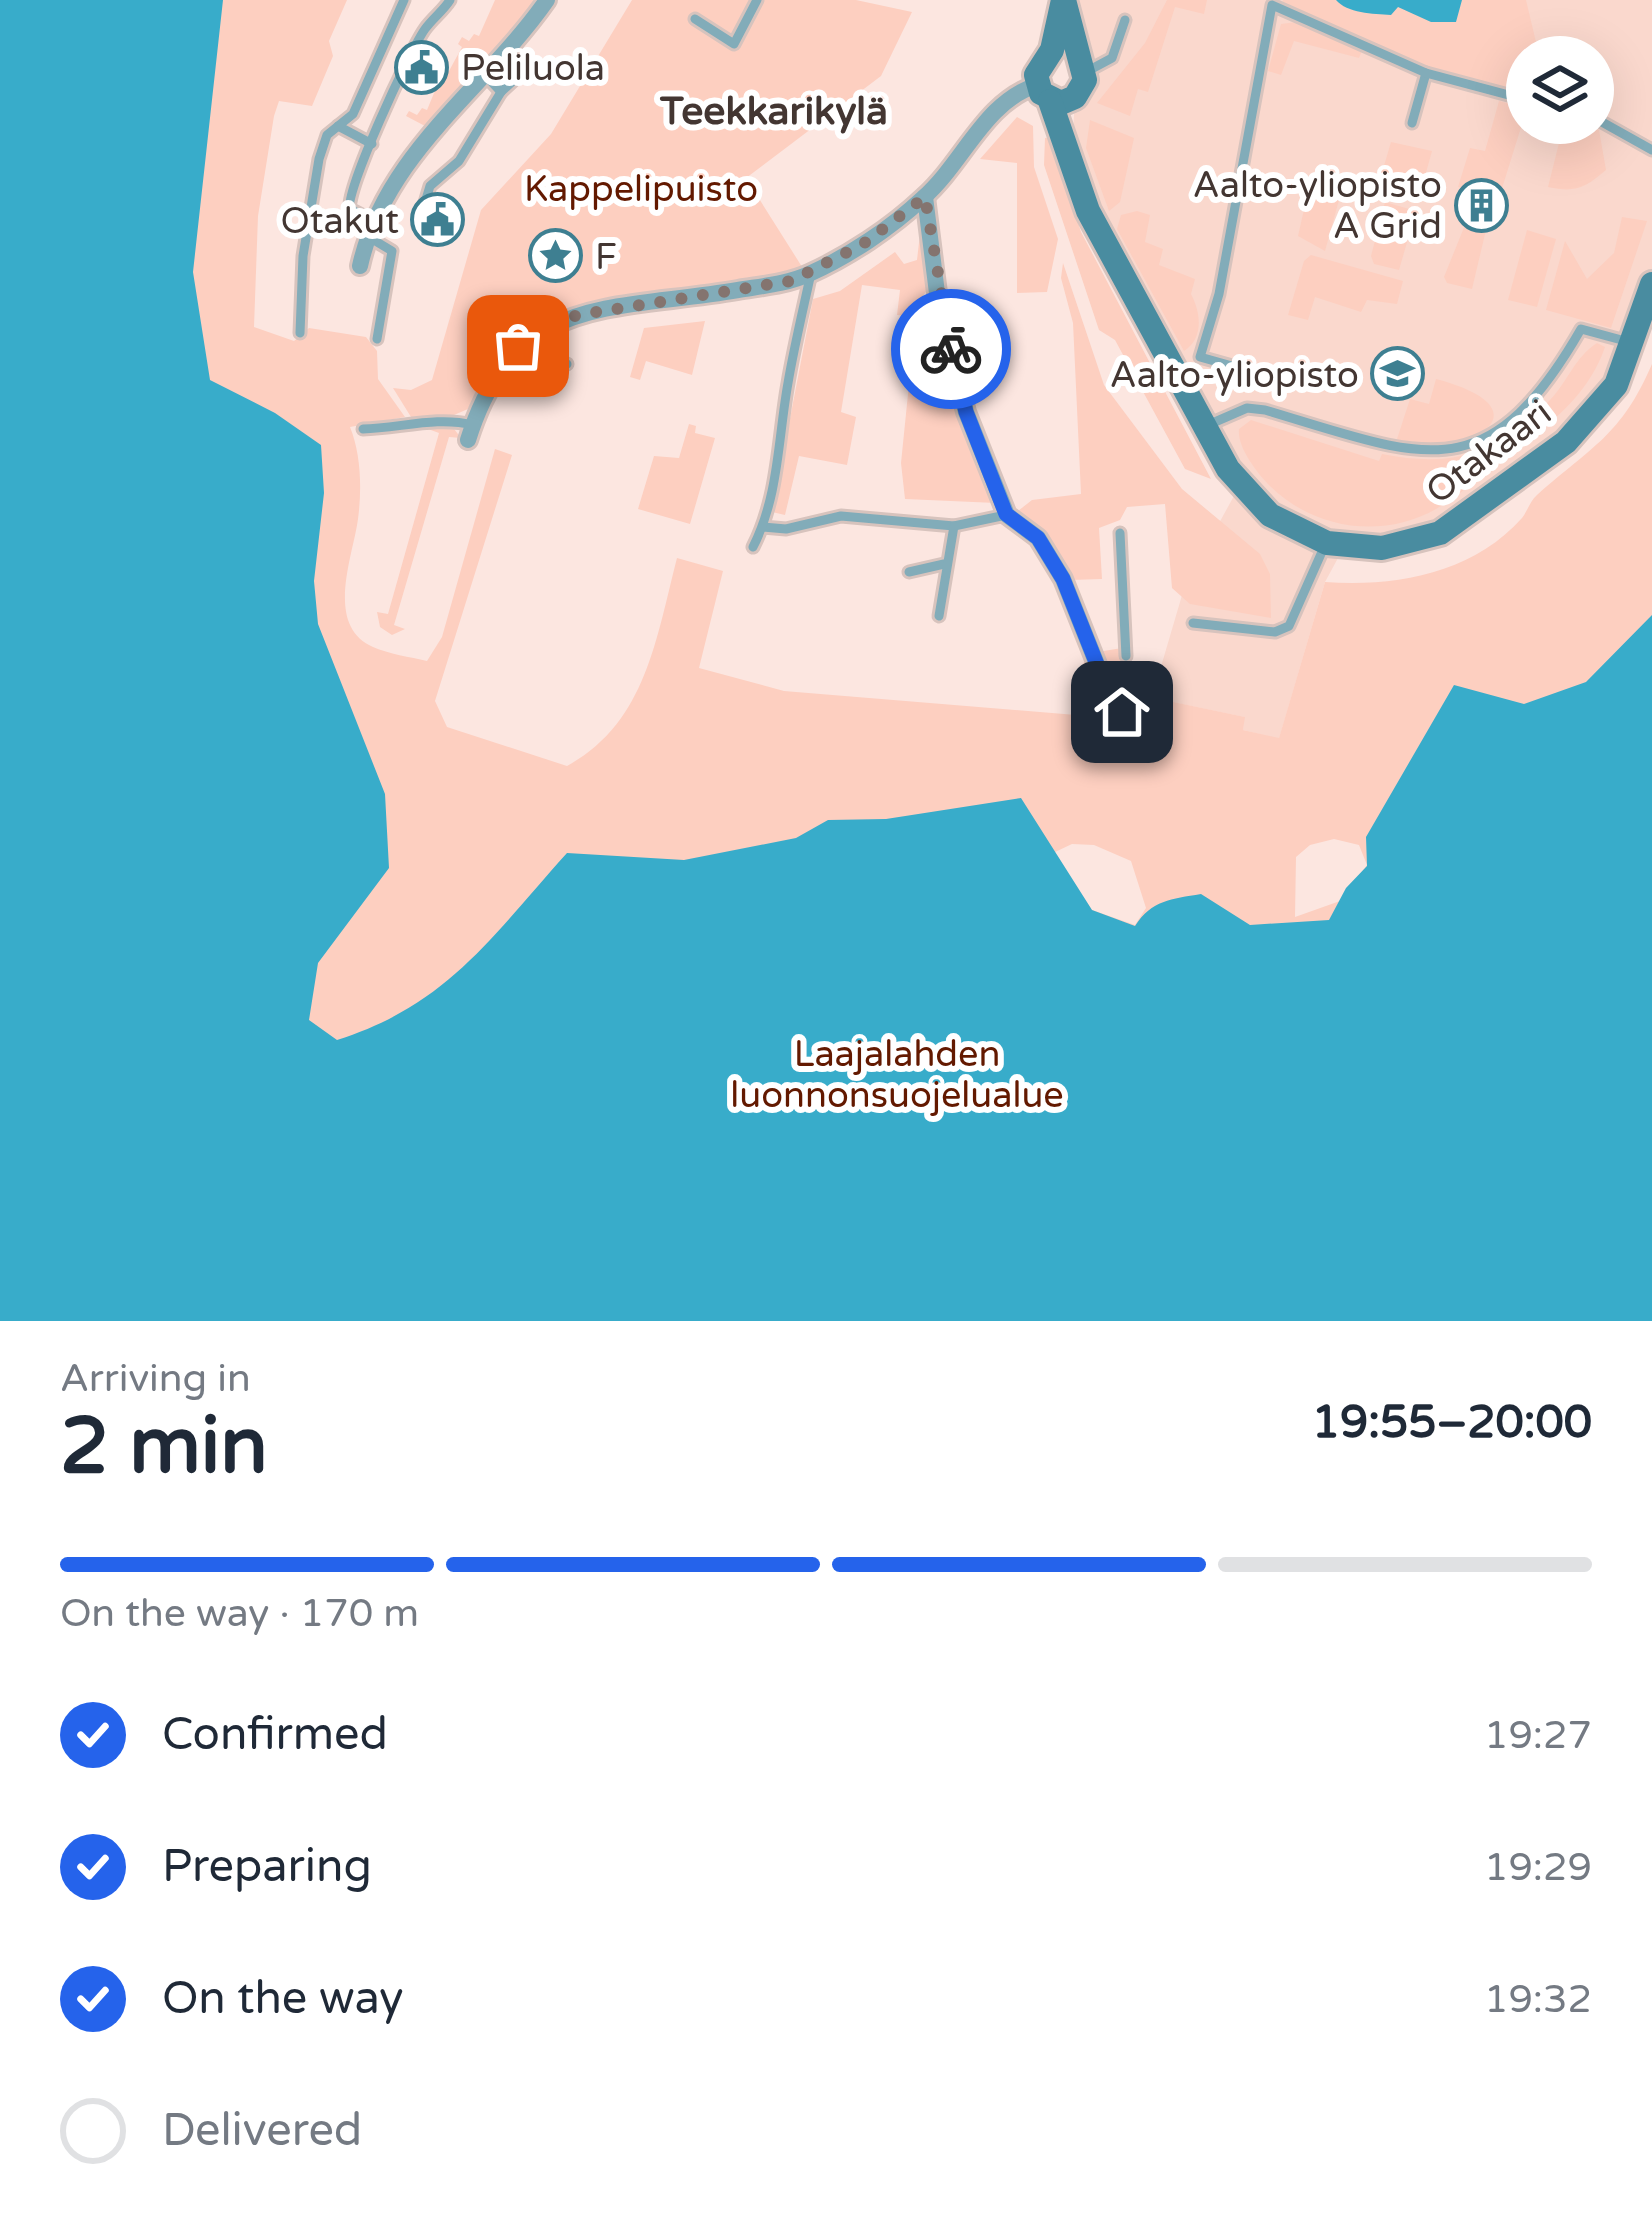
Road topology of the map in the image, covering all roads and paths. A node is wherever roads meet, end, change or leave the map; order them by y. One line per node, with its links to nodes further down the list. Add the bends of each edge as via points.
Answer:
1 (404, 0): 15 (lane, via 353,114)
2 (450, 0): 17 (lane, via 385,98)
3 (547, 0): 10 (street)
4 (758, 0): 6 (lane, via 734,44)
5 (1063, 0): 11 (street, Otakaari); 11 (street, Otakaari, via 1048,56 1062,53)
6 (695, 19)
7 (1125, 20): 11 (lane, via 1112,58)
8 (526, 68): 12 (lane)
9 (1426, 73): 13 (lane); 14 (lane); 29 (lane, via 1272,5)
10 (486, 76): 12 (lane); 21 (street, via 426,136)
11 (1065, 83): 19 (street, via 1006,96); 31 (street, Otakaari, via 1088,211)
12 (501, 92): 20 (lane, via 459,161 430,187)
13 (1506, 94)
14 (1412, 123)
15 (338, 126): 17 (lane); 25 (lane, via 319,159)
16 (1614, 129): 18 (lane)
17 (373, 144): 21 (lane, via 346,199)
18 (1652, 150)
19 (925, 197): 23 (street); 36 (street, via 937,293 966,412)
20 (418, 226)
21 (370, 228): 22 (street); 27 (lane, via 392,251)
22 (360, 266)
23 (812, 274): 26 (street, via 578,315); 38 (lane)
24 (1652, 284): 28 (street, Otakaari)
25 (300, 334)
26 (529, 337): 30 (lane, via 539,353); 35 (street, via 501,366)
27 (377, 339)
28 (1634, 343): 33 (lane, via 1581,329 1519,418 1456,451 1384,445 1247,408); 40 (street, Otakaari, via 1594,415 1458,522 1402,545)
29 (1200, 357): 31 (lane); 32 (lane)
30 (567, 364)
31 (1174, 369): 33 (street, Otakaari)
32 (1257, 373)
33 (1204, 427): 40 (street, Otakaari, via 1255,501)
34 (363, 430): 35 (lane, via 438,420)
35 (470, 433)
36 (1006, 514): 37 (lane); 47 (street, via 1038,538 1063,579)
37 (954, 526): 38 (lane, via 841,516); 42 (lane)
38 (763, 527): 41 (lane)
39 (1120, 533): 46 (lane)
40 (1327, 543): 45 (lane, via 1289,626 1276,632)
41 (753, 547)
42 (944, 564): 43 (lane); 44 (lane)
43 (909, 572)
44 (939, 616)
45 (1193, 623)
46 (1126, 656)
47 (1122, 712)

